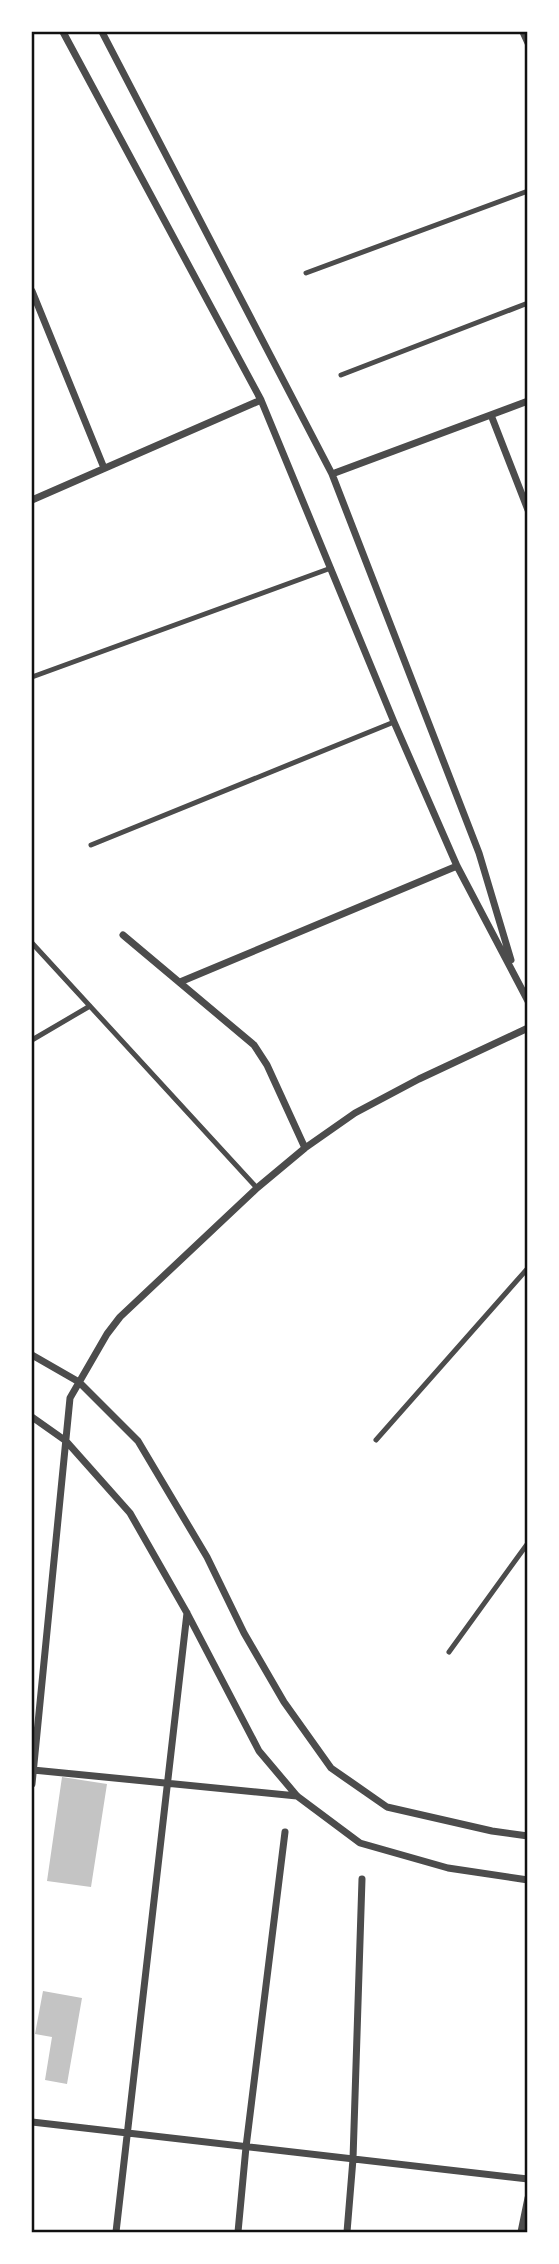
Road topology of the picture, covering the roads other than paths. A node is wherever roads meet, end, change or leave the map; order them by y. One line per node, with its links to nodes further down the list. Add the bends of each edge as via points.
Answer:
1 (63, 32): 10 (street)
2 (102, 32): 14 (street)
3 (523, 32): 4 (street)
4 (527, 43)
5 (527, 191): 6 (lane)
6 (306, 273)
7 (32, 291): 13 (street)
8 (527, 303): 9 (lane)
9 (341, 375)
10 (261, 400): 13 (street); 17 (street)
11 (527, 401): 12 (street)
12 (491, 415): 14 (street); 16 (street)
13 (104, 468): 15 (street)
14 (332, 474): 24 (street, via 479,853)
15 (32, 500)
16 (527, 510)
17 (331, 568): 18 (lane); 19 (street)
18 (32, 677)
19 (394, 722): 20 (lane); 21 (street)
20 (91, 845)
21 (457, 866): 24 (street); 25 (street)
22 (122, 935): 25 (street)
23 (32, 943): 27 (lane)
24 (515, 974): 26 (street)
25 (180, 982): 30 (street, via 254,1045)
26 (527, 1001)
27 (90, 1006): 29 (lane); 31 (lane)
28 (527, 1028): 30 (street, via 408,1084)
29 (32, 1040)
30 (305, 1148): 31 (street)
31 (257, 1188): 34 (street, via 120,1317)
32 (527, 1268): 36 (lane)
33 (32, 1355): 34 (street)
34 (79, 1382): 37 (street, via 70,1398); 46 (street, via 138,1441 207,1557 284,1702 331,1768 387,1807)
35 (32, 1417): 37 (street)
36 (376, 1440)
37 (66, 1441): 39 (street, via 130,1513); 41 (street)
38 (527, 1543): 40 (lane)
39 (187, 1613): 42 (street); 44 (street, via 258,1751)
40 (449, 1652)
41 (33, 1770): 42 (street); 43 (street)
42 (167, 1783): 44 (street); 50 (street)
43 (32, 1784)
44 (297, 1796): 48 (street, via 360,1843 448,1868)
45 (285, 1832): 51 (street)
46 (527, 1836)
47 (362, 1879): 52 (street)
48 (527, 1880)
49 (32, 2122): 50 (street)
50 (126, 2133): 51 (street); 55 (street)
51 (246, 2147): 52 (street); 56 (street)
52 (353, 2159): 53 (street); 57 (street)
53 (527, 2179)
54 (527, 2198): 58 (street)
55 (116, 2232)
56 (238, 2232)
57 (347, 2232)
58 (521, 2232)

